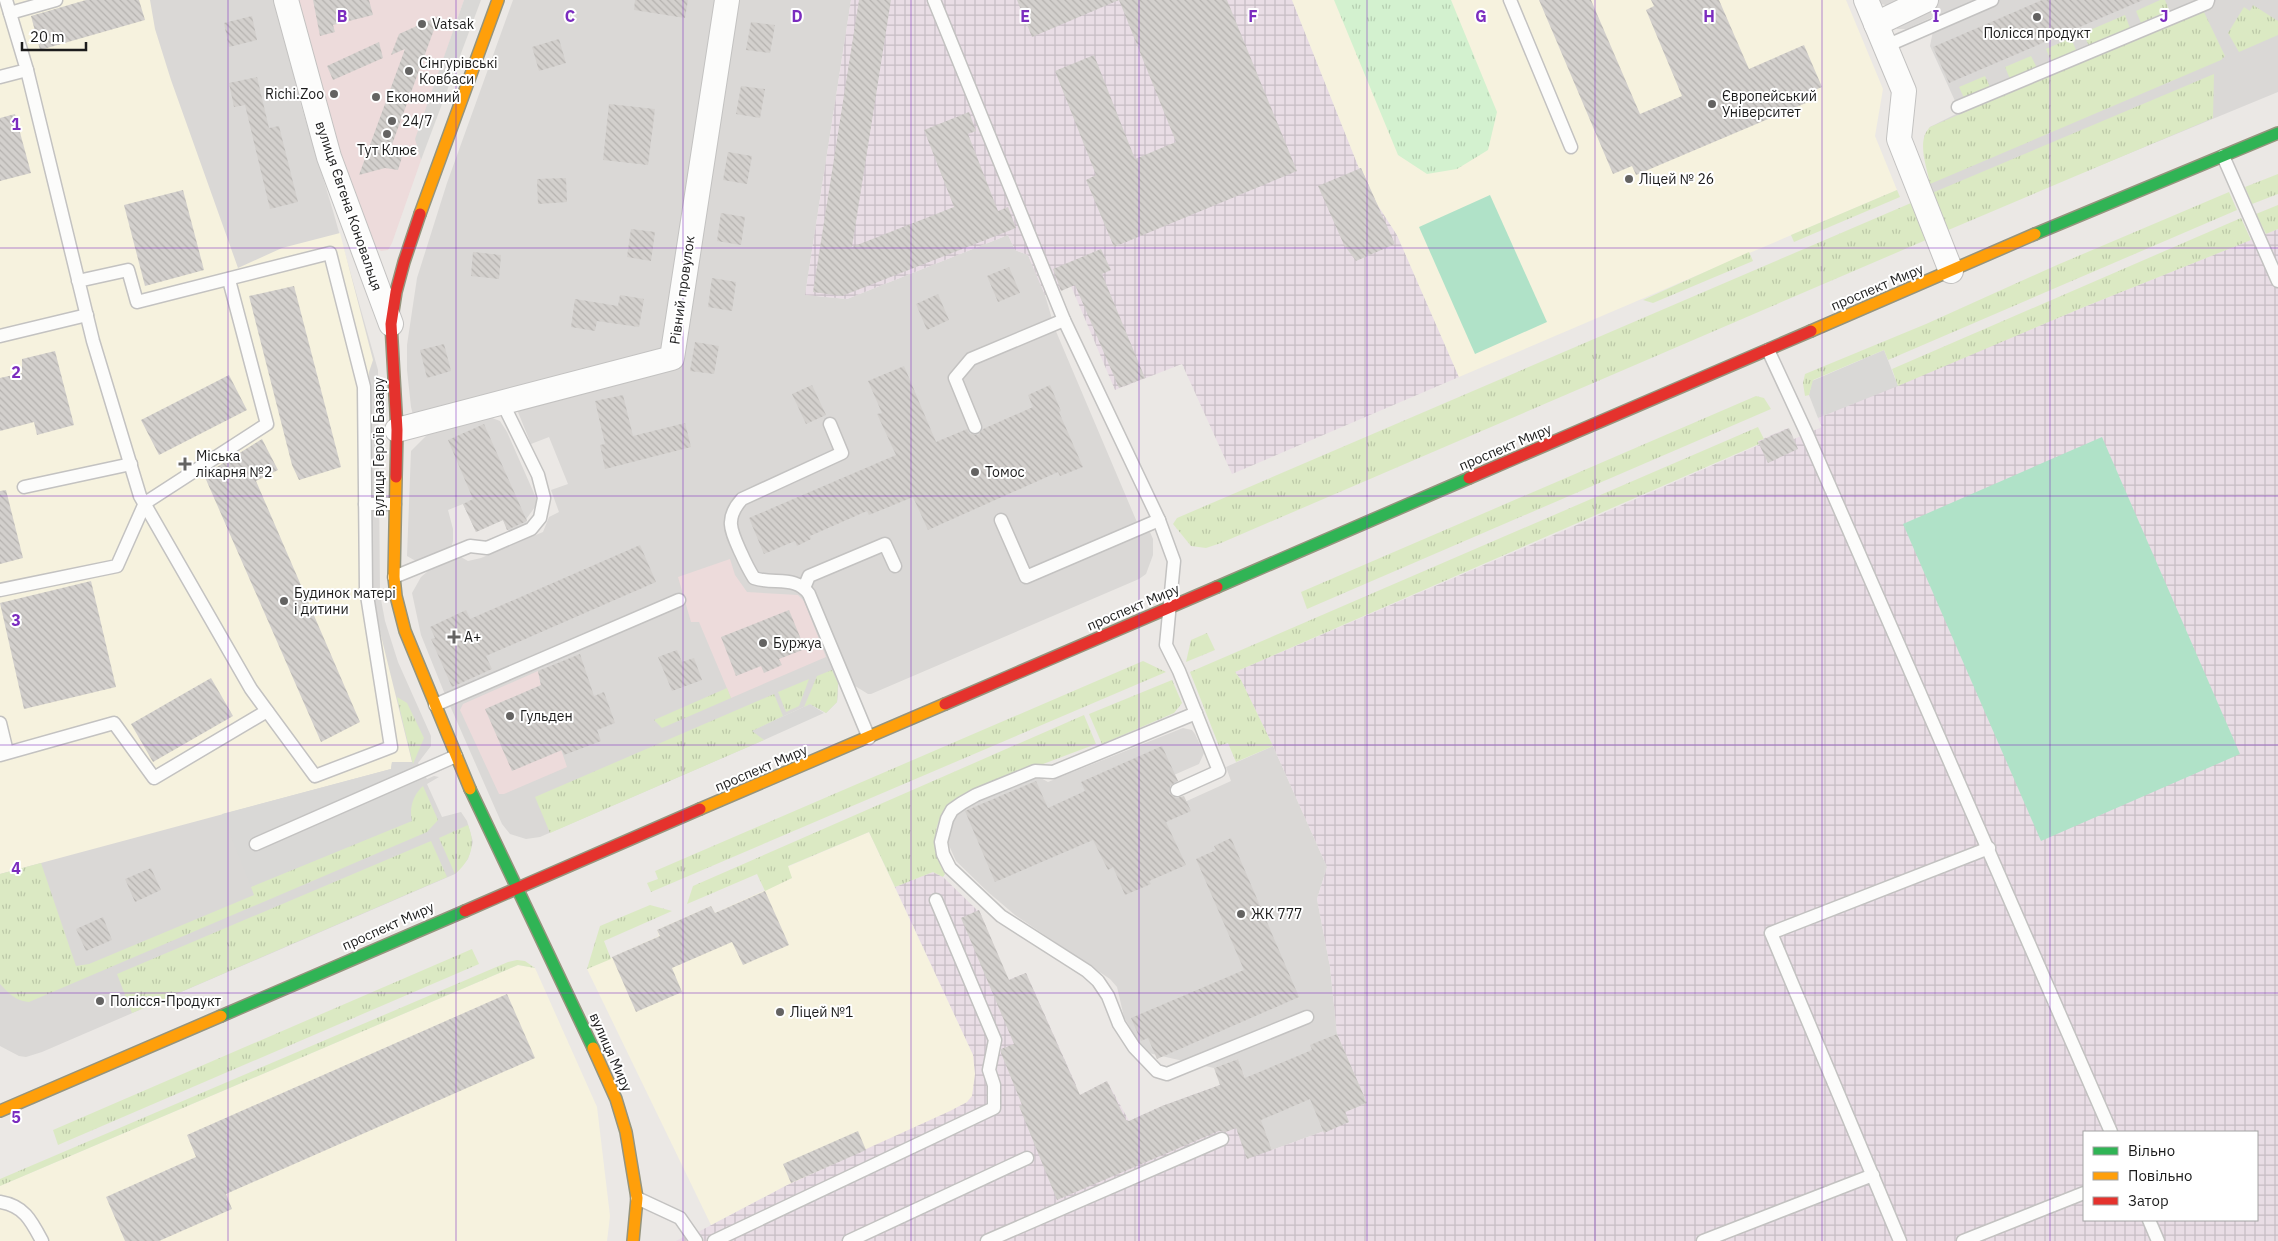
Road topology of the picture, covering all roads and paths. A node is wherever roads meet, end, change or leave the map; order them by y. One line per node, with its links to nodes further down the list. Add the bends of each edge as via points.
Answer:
1 (6, 0): 12 (lane)
2 (56, 0): 12 (lane)
3 (286, 0): 27 (street, вулиця Євгена Коновальця, via 329,157)
4 (498, 0): 27 (main road, вулиця Героїв Базару, via 404,262)
5 (727, 0): 30 (street, Рівний провулок, via 672,358)
6 (934, 0): 26 (lane)
7 (1510, 0): 19 (lane)
8 (1866, 0): 13 (street)
9 (1926, 0): 13 (street)
10 (1992, 0): 14 (lane)
11 (2208, 0): 17 (lane)
12 (10, 13): 15 (lane)
13 (1876, 24): 14 (street)
14 (1886, 46): 21 (street, via 1904,91 1899,139)
15 (27, 70): 16 (lane); 23 (lane)
16 (0, 77)
17 (1958, 107)
18 (2278, 133): 20 (main road, проспект Миру)
19 (1572, 147)
20 (2223, 156): 21 (main road, проспект Миру); 24 (lane)
21 (1952, 271): 29 (main road, проспект Миру)
22 (229, 280): 23 (lane, via 137,302 128,270); 36 (lane, via 267,424); 37 (lane, via 330,253 363,377)
23 (78, 281): 25 (lane)
24 (2278, 281)
25 (87, 315): 28 (lane); 34 (lane)
26 (1064, 320): 32 (lane, via 971,359 955,378); 40 (lane)
27 (391, 324): 33 (main road, вулиця Героїв Базару)
28 (0, 336)
29 (1768, 350): 46 (main road, проспект Миру); 56 (lane)
30 (502, 402): 33 (street, Рівний провулок); 42 (lane, via 538,475 544,498 540,518 531,528 487,548 470,546)
31 (830, 424): 43 (lane, via 842,453 742,499 731,515 732,534 754,578)
32 (975, 427)
33 (397, 430): 38 (main road, вулиця Героїв Базару)
34 (131, 464): 35 (lane); 36 (lane)
35 (24, 487)
36 (145, 503): 44 (lane, via 117,566); 48 (lane, via 251,690)
37 (365, 504): 38 (lane); 48 (lane, via 366,589 391,747 315,776)
38 (395, 504): 42 (main road, вулиця Героїв Базару)
39 (1001, 520): 40 (lane, via 1026,576)
40 (1159, 520): 46 (lane, via 1174,561)
41 (894, 566): 43 (lane, via 885,544 809,576)
42 (394, 577): 47 (main road, вулиця Героїв Базару, via 405,631)
43 (804, 588): 51 (lane)
44 (0, 590)
45 (679, 600): 47 (lane)
46 (1169, 608): 49 (lane, via 1166,645); 51 (main road, проспект Миру)
47 (435, 705): 53 (main road, вулиця Героїв Базару)
48 (267, 711): 52 (lane, via 154,778 114,723)
49 (1196, 713): 54 (lane, via 1220,771); 59 (lane, via 1054,772 1035,771 976,795 952,810 941,842 943,854 950,868 1001,916 1098,981 1126,1036 1157,1071 1166,1074)
50 (0, 723): 52 (lane)
51 (869, 738): 57 (main road, проспект Миру)
52 (4, 754)
53 (456, 756): 55 (lane); 57 (main road, вулиця Героїв Базару)
54 (1178, 790)
55 (256, 844)
56 (1989, 848): 61 (lane); 64 (lane, via 1772,933)
57 (516, 887): 60 (main road, проспект Миру); 66 (main road, вулиця Миру, via 616,1098 626,1132)
58 (936, 900): 72 (lane, via 995,1040 989,1070 994,1085 994,1108)
59 (1307, 1017)
60 (2, 1107)
61 (2111, 1131)
62 (1222, 1139): 74 (lane)
63 (1027, 1158): 73 (lane)
64 (1873, 1175): 75 (lane); 76 (lane)
65 (2083, 1193): 77 (lane)
66 (637, 1198): 70 (main road, вулиця Миру); 71 (lane, via 680,1218)
67 (0, 1202): 69 (lane, via 12,1204 23,1211)
68 (2149, 1221): 78 (lane)
69 (42, 1241)
70 (632, 1241)
71 (696, 1241)
72 (714, 1241)
73 (849, 1241)
74 (987, 1241)
75 (1702, 1241)
76 (1900, 1241)
77 (1963, 1241)
78 (2158, 1241)

